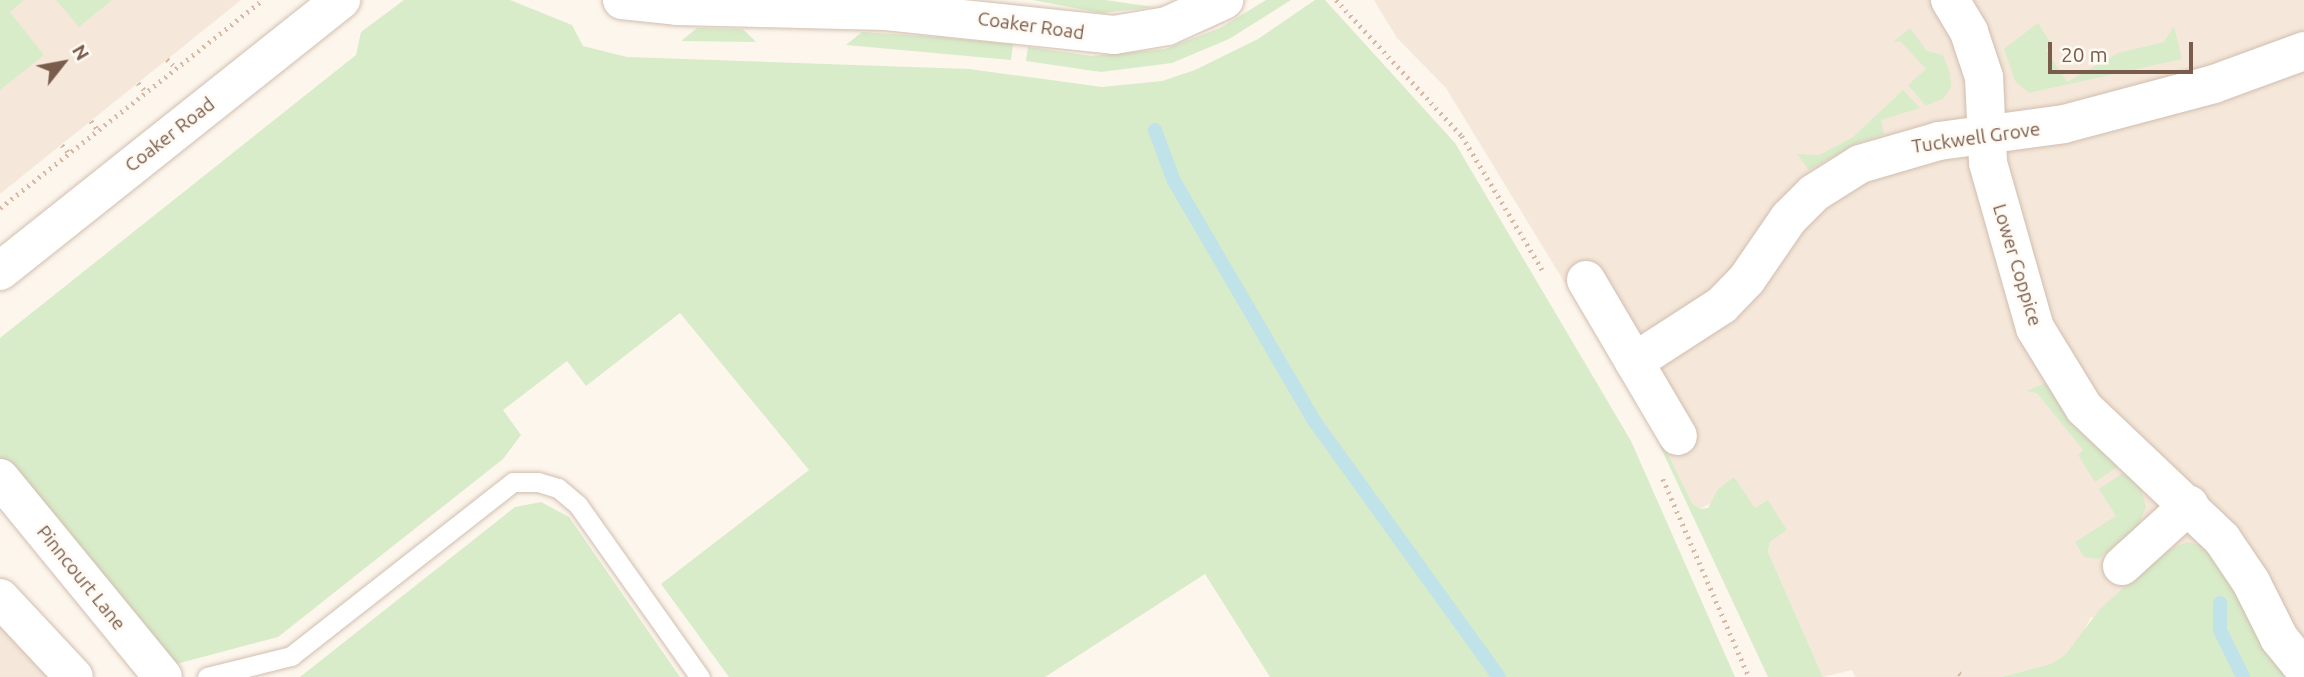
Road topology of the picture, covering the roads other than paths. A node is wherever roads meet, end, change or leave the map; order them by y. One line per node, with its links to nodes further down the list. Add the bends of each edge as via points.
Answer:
1 (341, 0): 8 (street, Coaker Road)
2 (622, 0): 5 (street, Coaker Road, via 677,6)
3 (1224, 0): 5 (street, Coaker Road, via 1167,26 1114,35)
4 (1950, 0): 7 (street, Lower Coppice, via 1969,32 1984,77)
5 (955, 8)
6 (2304, 51): 7 (street, Tuckwell Grove, via 2214,84 2089,118)
7 (1986, 134): 10 (street, Tuckwell Grove, via 1907,148 1844,171 1789,218 1747,279 1721,305); 13 (street, Lower Coppice, via 2001,219 2035,328 2084,408)
8 (0, 271)
9 (1586, 280): 10 (street)
10 (1634, 362): 11 (street)
11 (1678, 436)
12 (0, 478): 18 (street, Pinncourt Lane)
13 (2189, 505): 14 (street); 16 (street, Lower Coppice, via 2238,561 2279,638)
14 (2122, 566)
15 (0, 598): 17 (street)
16 (2304, 669)
17 (74, 677)
18 (163, 677)
19 (206, 677): 20 (lane, via 291,656 513,482 558,488 578,505)
20 (700, 677)

